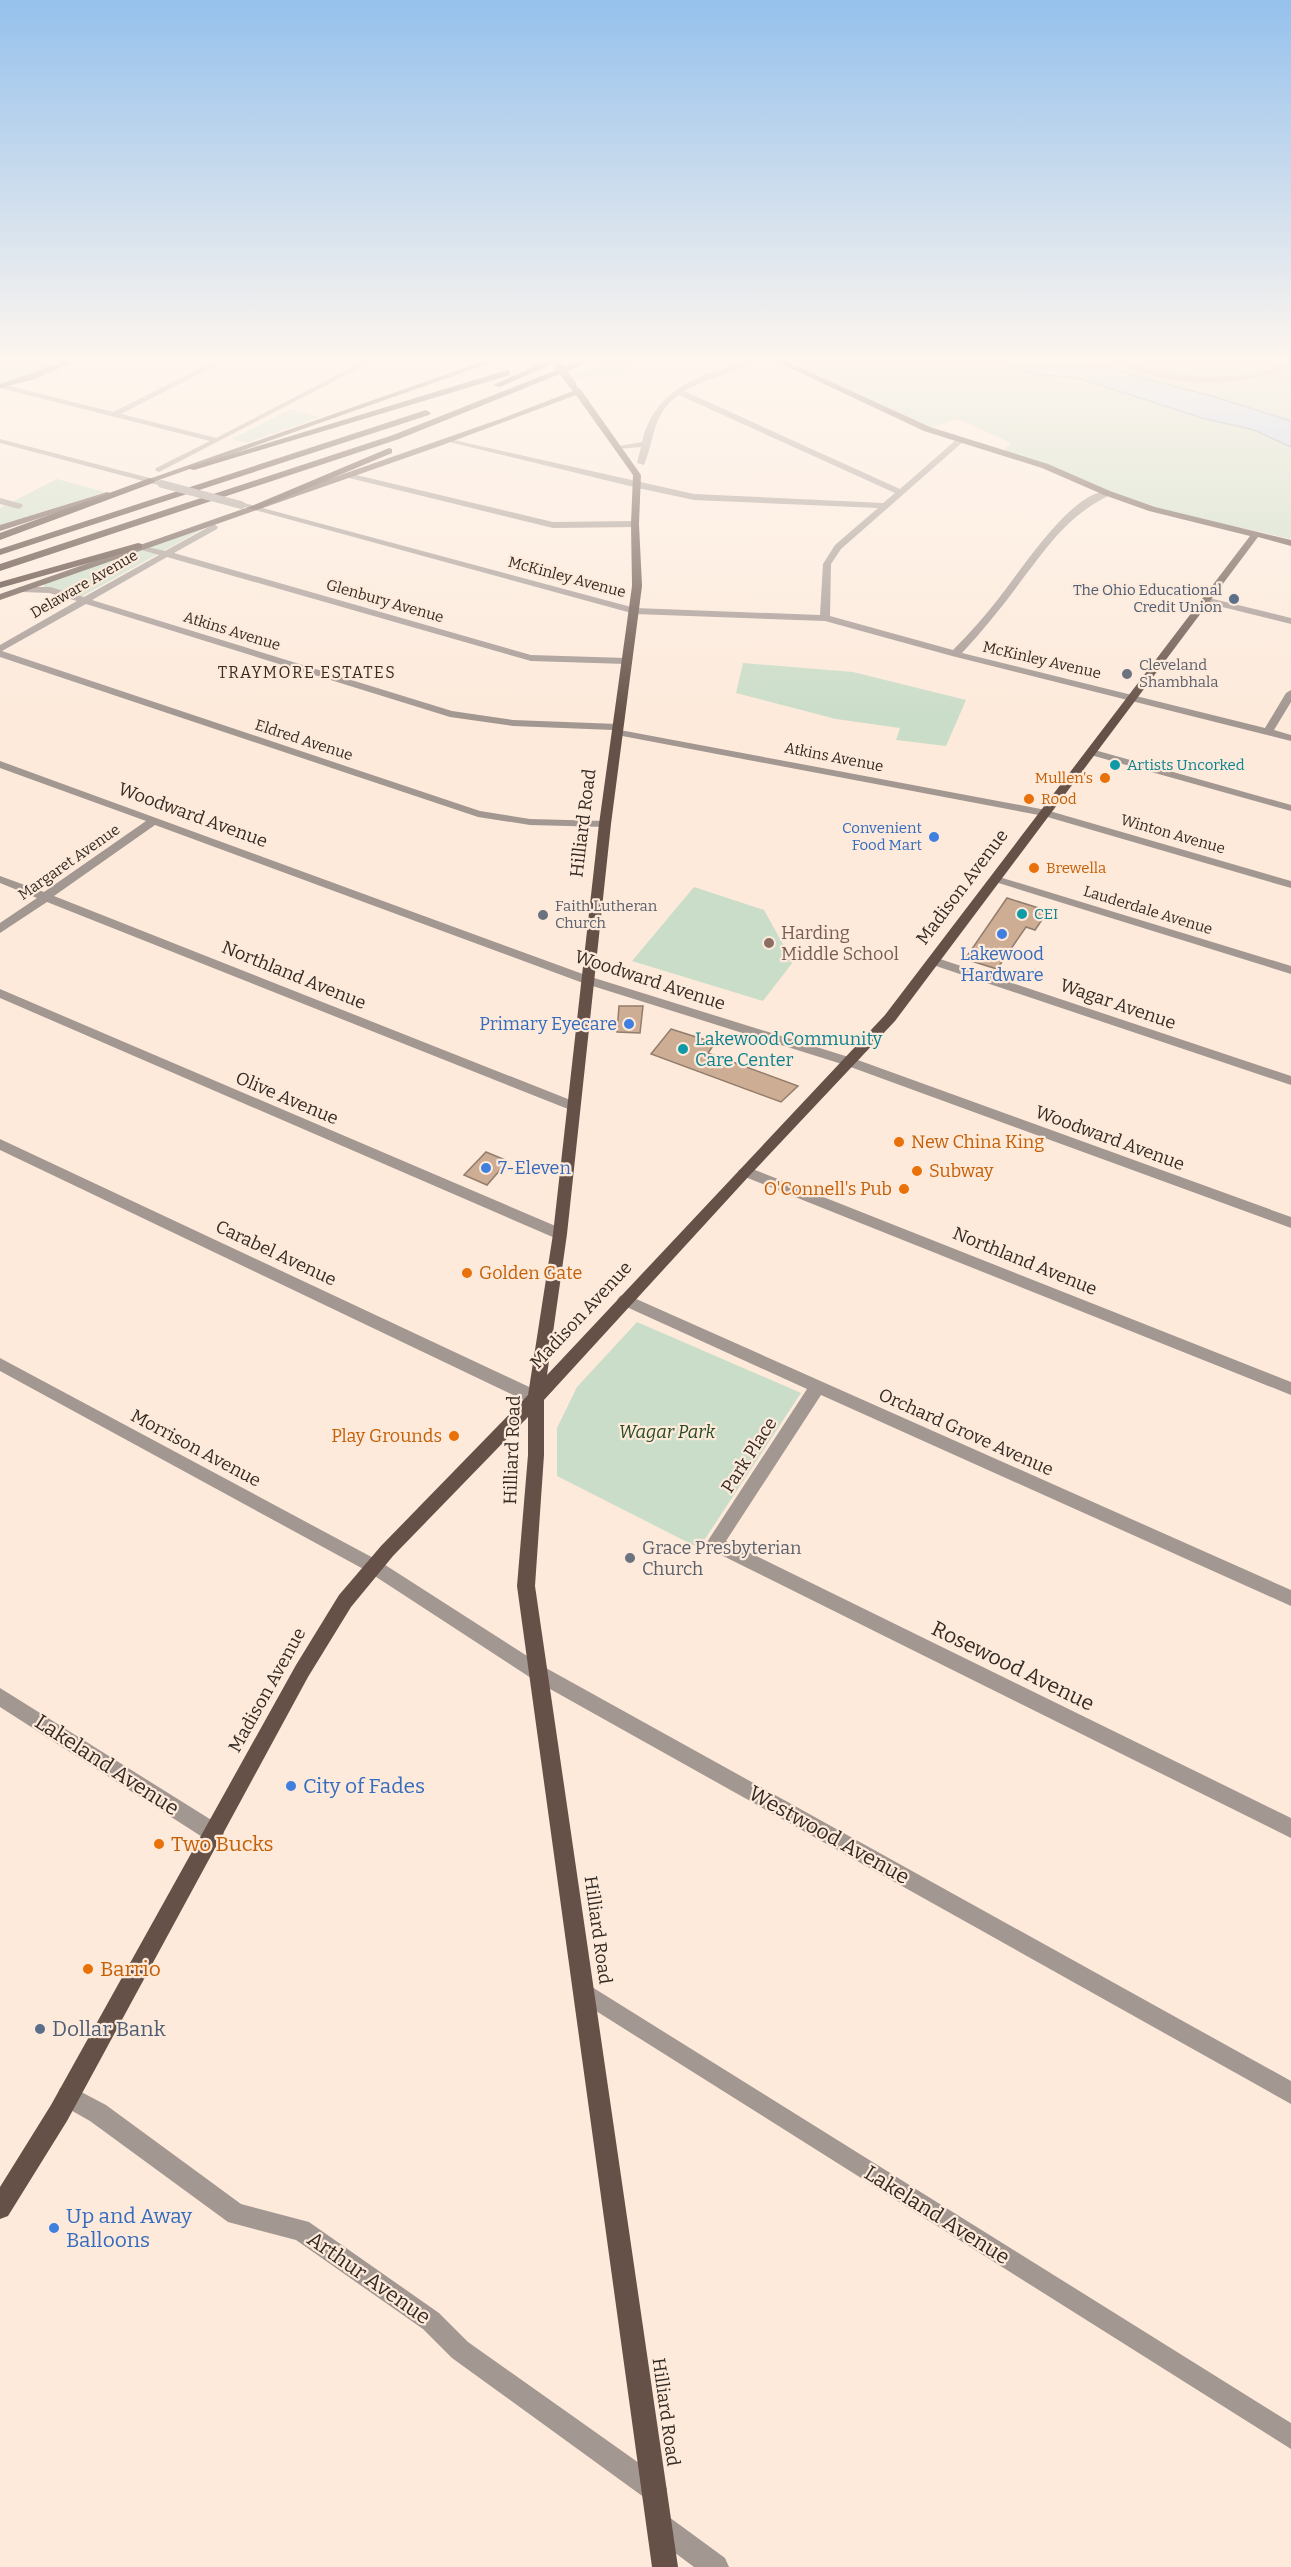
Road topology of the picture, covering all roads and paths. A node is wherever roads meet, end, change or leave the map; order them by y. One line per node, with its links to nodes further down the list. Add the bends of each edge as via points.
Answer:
1 (142, 479): 13 (street, McKinley Avenue)
2 (157, 479): 13 (main road)
3 (224, 479): 28 (highway)
4 (270, 479): 30 (highway)
5 (323, 479): 20 (highway)
6 (337, 479): 20 (main road)
7 (364, 479): 21 (street, via 553,525)
8 (608, 479): 14 (street)
9 (637, 479): 14 (main road, Hilliard Road)
10 (871, 479): 15 (street)
11 (916, 479): 15 (street)
12 (1074, 479): 16 (main road)
13 (150, 481): 20 (street, McKinley Avenue, bridge); 23 (main road); 25 (highway)
14 (638, 486): 19 (street, via 711,498); 21 (main road, Hilliard Road)
15 (900, 492): 19 (street)
16 (1107, 493): 24 (main road, via 1152,509); 43 (street, via 1075,510)
17 (0, 501): 18 (street)
18 (19, 506)
19 (883, 506): 39 (street, via 830,556)
20 (252, 508): 27 (main road); 38 (street, McKinley Avenue)
21 (635, 524): 38 (main road, Hilliard Road)
22 (214, 527): 29 (street, Delaware Avenue)
23 (0, 528)
24 (1255, 535): 26 (main road); 36 (main road, Madison Avenue)
25 (0, 537)
26 (1291, 543)
27 (138, 546): 29 (street, Glenbury Avenue); 31 (main road); 32 (highway)
28 (0, 552)
29 (166, 554): 37 (street, Delaware Avenue); 44 (street, Glenbury Avenue, via 531,658)
30 (0, 568)
31 (52, 579): 33 (main road); 34 (street)
32 (0, 585)
33 (22, 589): 34 (street, Atkins Avenue); 35 (main road)
34 (50, 590): 37 (street, Atkins Avenue)
35 (0, 597)
36 (1205, 600): 40 (street); 46 (main road, Madison Avenue)
37 (83, 601): 41 (street, Delaware Avenue); 47 (street, Atkins Avenue, via 450,714 524,726)
38 (635, 611): 39 (street, McKinley Avenue); 44 (main road, Hilliard Road)
39 (825, 618): 43 (street, McKinley Avenue)
40 (1291, 621)
41 (0, 649)
42 (0, 654): 55 (street, Eldred Avenue, via 477,814 530,822)
43 (955, 654): 46 (street, McKinley Avenue)
44 (626, 661): 47 (main road, Hilliard Road)
45 (1291, 693): 48 (street)
46 (1133, 697): 48 (street, McKinley Avenue); 50 (main road, Madison Avenue)
47 (618, 729): 53 (street, Atkins Avenue); 55 (main road, Hilliard Road)
48 (1268, 732): 49 (street, McKinley Avenue)
49 (1291, 738)
50 (1091, 752): 52 (street); 53 (main road, Madison Avenue)
51 (0, 764): 54 (street, Woodward Avenue)
52 (1291, 808)
53 (1046, 813): 57 (main road, Madison Avenue); 58 (street, Winton Avenue)
54 (155, 820): 59 (street, Margaret Avenue); 63 (street, Woodward Avenue)
55 (605, 824): 63 (main road, Hilliard Road)
56 (0, 879): 59 (street, Northland Avenue)
57 (996, 879): 61 (main road, Madison Avenue); 62 (street, Lauderdale Avenue)
58 (1291, 885)
59 (46, 897): 60 (street, Margaret Avenue); 67 (street, Northland Avenue)
60 (0, 929)
61 (934, 961): 65 (main road, Madison Avenue); 66 (street, Wagar Avenue)
62 (1291, 970)
63 (587, 980): 65 (street, Woodward Avenue); 67 (main road, Hilliard Road)
64 (0, 993): 71 (street, Olive Avenue)
65 (850, 1062): 69 (main road, Madison Avenue); 70 (street, Woodward Avenue)
66 (1291, 1081)
67 (573, 1106): 71 (main road, Hilliard Road)
68 (0, 1144): 76 (street, Carabel Avenue)
69 (745, 1171): 72 (main road, Madison Avenue); 75 (street, Northland Avenue)
70 (1291, 1223)
71 (560, 1234): 76 (main road, Hilliard Road)
72 (625, 1300): 74 (street, Orchard Grove Avenue); 76 (main road, Madison Avenue)
73 (0, 1364): 78 (street, Morrison Avenue)
74 (817, 1387): 77 (street, Park Place); 79 (street, Orchard Grove Avenue)
75 (1291, 1389)
76 (536, 1398): 78 (main road, Madison Avenue); 80 (main road, Hilliard Road, via 537,1455 526,1586)
77 (715, 1544): 82 (street, Rosewood Avenue)
78 (373, 1566): 80 (street, Westwood Avenue); 83 (main road, Madison Avenue, via 345,1601 302,1671)
79 (1291, 1598)
80 (540, 1674): 84 (main road, Hilliard Road); 85 (street, Westwood Avenue)
81 (0, 1697): 83 (street, Lakeland Avenue)
82 (1291, 1828)
83 (214, 1833): 86 (main road, Madison Avenue)
84 (584, 1992): 88 (street, Lakeland Avenue); 89 (main road, Hilliard Road)
85 (1291, 2093)
86 (68, 2096): 87 (main road, Madison Avenue); 89 (street, Arthur Avenue, via 98,2113 236,2214 301,2230 431,2321 460,2350)
87 (0, 2208)
88 (1291, 2437)
89 (654, 2490): 90 (main road, Hilliard Road)
90 (660, 2526): 91 (main road, Hilliard Road); 92 (street)
91 (664, 2567)
92 (716, 2567)

